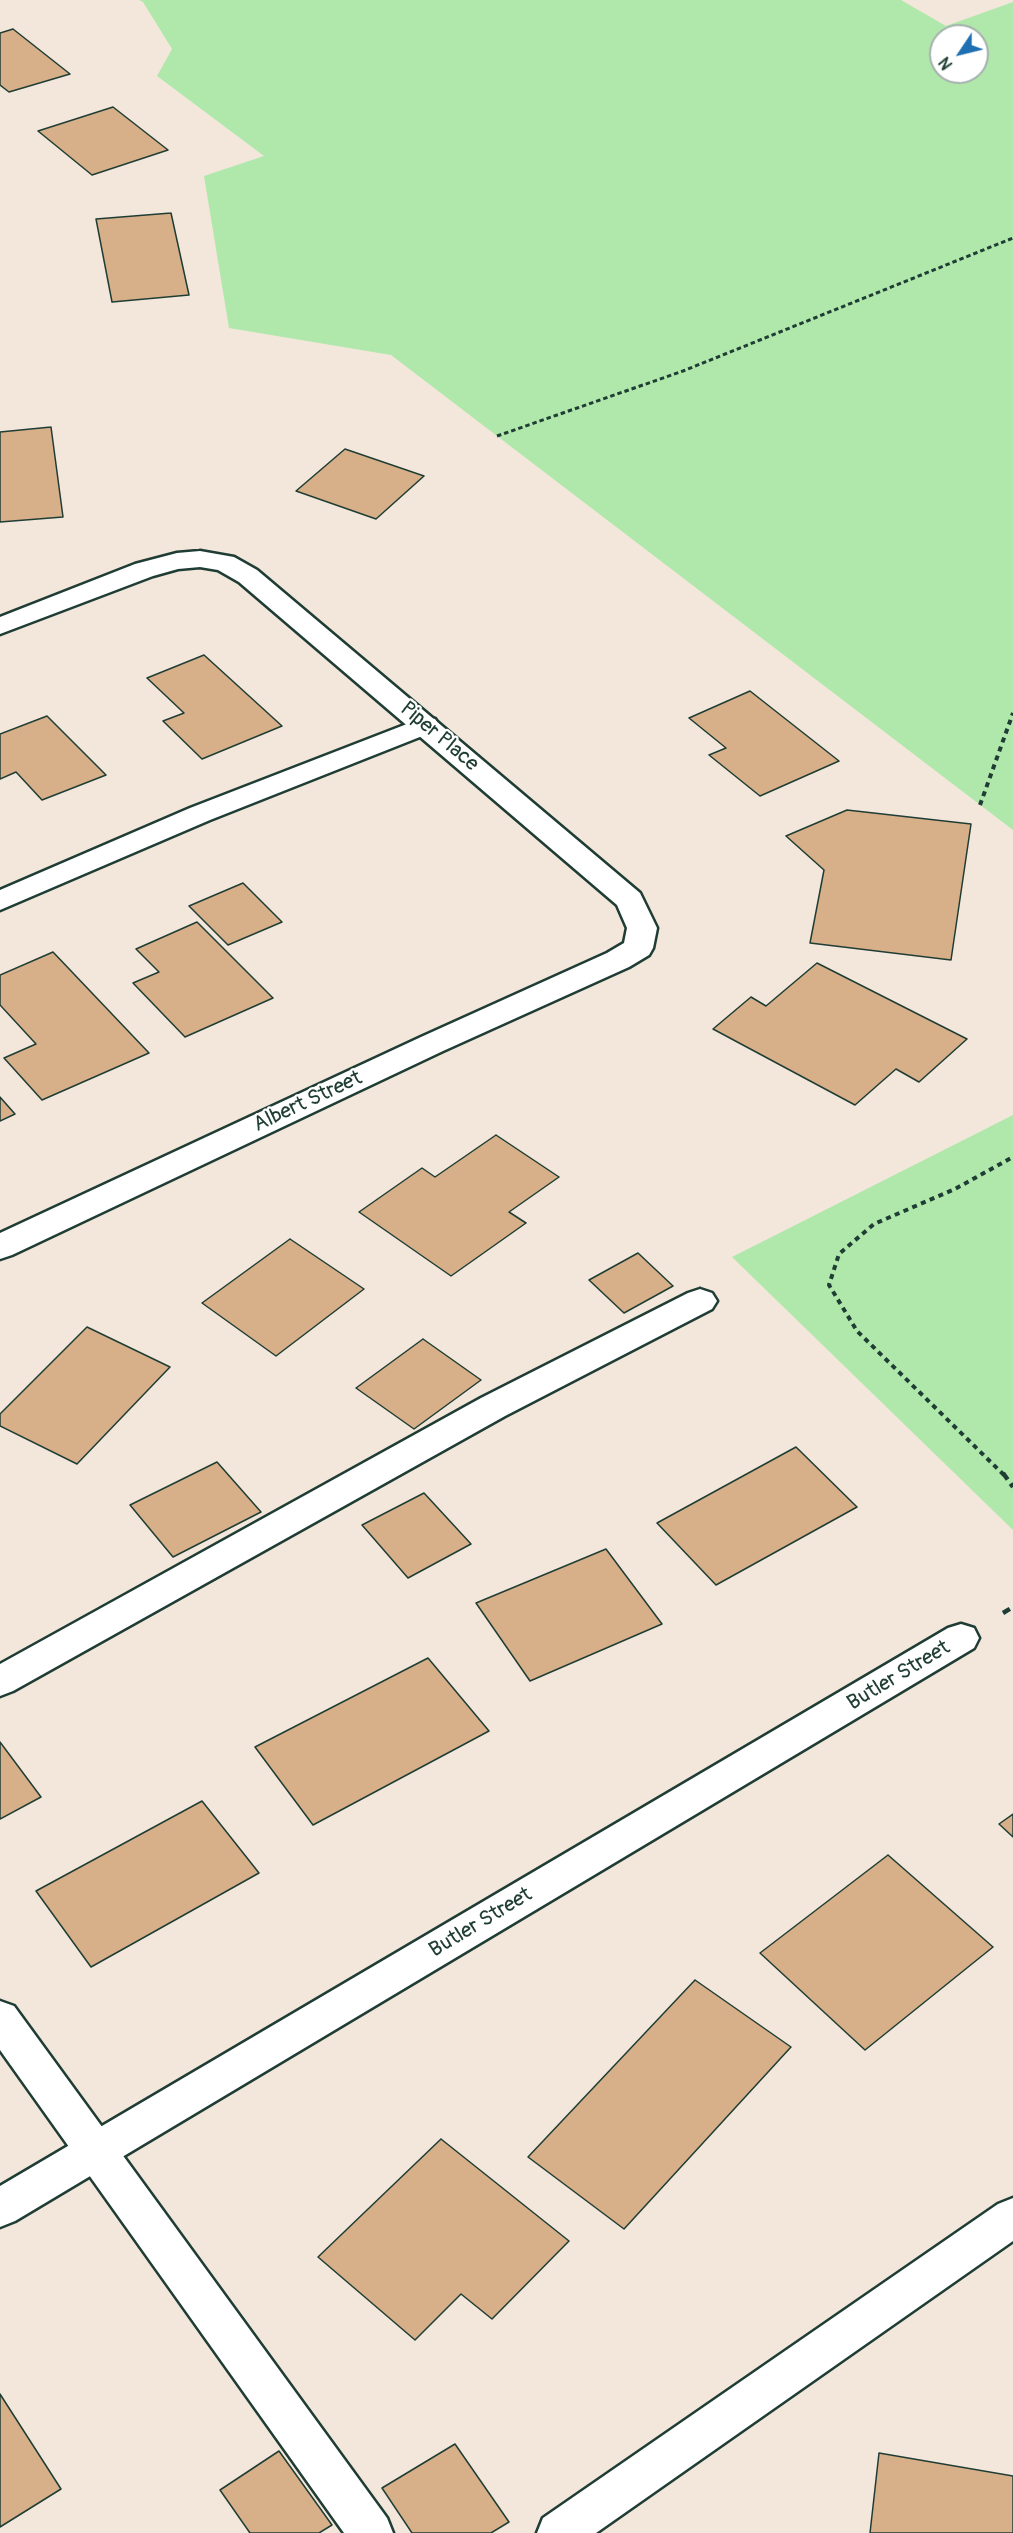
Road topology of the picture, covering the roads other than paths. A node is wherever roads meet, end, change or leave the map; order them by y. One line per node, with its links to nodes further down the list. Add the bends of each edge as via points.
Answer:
1 (0, 626): 2 (street, Piper Place, via 144,570 177,561 225,563 248,576)
2 (425, 725): 3 (street, via 200,814); 4 (street, Piper Place, via 630,900 642,928 638,948)
3 (0, 901)
4 (618, 960): 5 (street, Albert Street)
5 (0, 1247)
6 (700, 1301): 8 (street, via 493,1407)
7 (961, 1638): 10 (street, Butler Street)
8 (0, 1681)
9 (0, 2018): 10 (street)
10 (95, 2152): 11 (street, Butler Street); 13 (street)
11 (0, 2208)
12 (1013, 2217): 14 (street)
13 (371, 2533)
14 (559, 2533)

